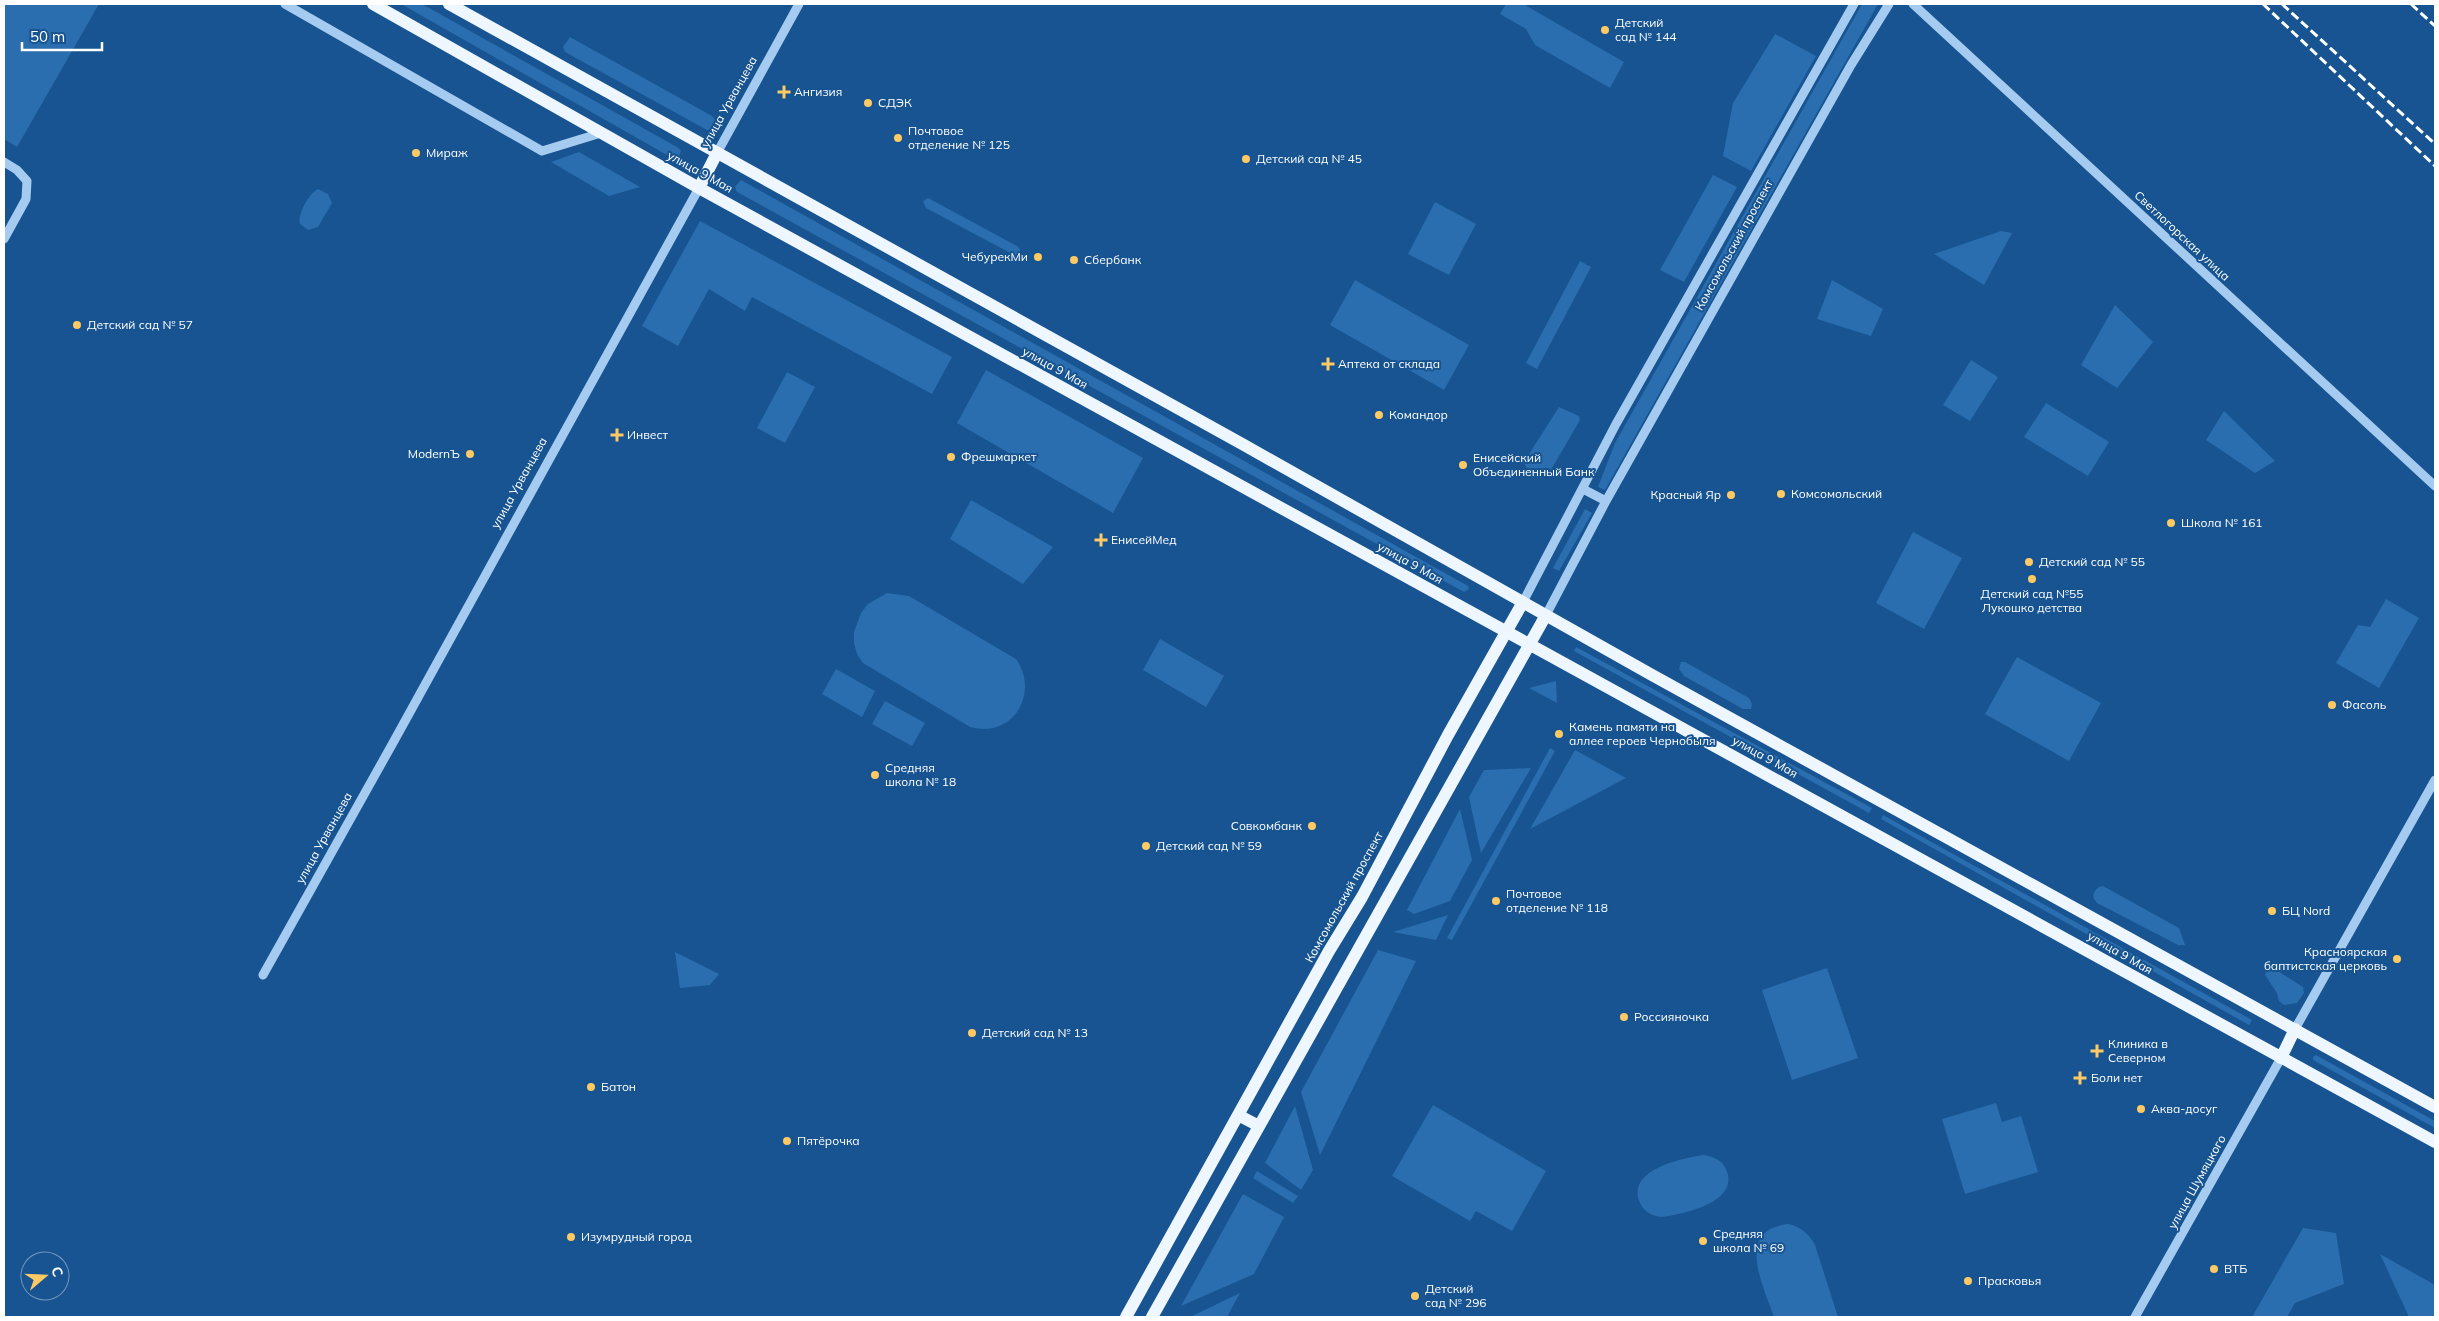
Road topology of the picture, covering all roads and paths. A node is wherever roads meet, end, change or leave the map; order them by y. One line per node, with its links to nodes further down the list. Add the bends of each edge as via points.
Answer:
1 (285, 4): 8 (street, via 542,152)
2 (373, 4): 8 (main road, улица 9 Мая)
3 (449, 4): 9 (main road, улица 9 Мая)
4 (799, 4): 9 (street, улица Урванцева)
5 (1854, 4): 14 (street, Комсомольский проспект, via 1616,424)
6 (1889, 4): 15 (street, Комсомольский проспект)
7 (1913, 4): 13 (street, Светлогорская улица)
8 (601, 132): 11 (main road, улица 9 Мая)
9 (717, 154): 11 (main road, улица Урванцева); 16 (main road, улица 9 Мая)
10 (4, 162): 12 (street, via 28,182 26,198)
11 (699, 188): 18 (main road, улица 9 Мая); 21 (street, улица Урванцева)
12 (4, 239)
13 (2435, 486)
14 (1583, 489): 15 (street); 16 (street, Комсомольский проспект)
15 (1606, 502): 17 (street, Комсомольский проспект)
16 (1523, 602): 17 (main road, улица 9 Мая); 18 (main road, Комсомольский проспект)
17 (1546, 615): 19 (main road, Комсомольский проспект); 22 (main road, улица 9 Мая)
18 (1507, 632): 19 (main road, улица 9 Мая); 25 (main road, Комсомольский проспект)
19 (1530, 643): 23 (main road, улица 9 Мая); 26 (main road, Комсомольский проспект)
20 (2435, 780): 22 (street)
21 (263, 975)
22 (2295, 1029): 23 (main road); 24 (main road, улица 9 Мая)
23 (2281, 1058): 27 (main road, улица 9 Мая); 30 (street, улица Шумяцкого)
24 (2435, 1107)
25 (1238, 1115): 26 (main road); 28 (main road, Комсомольский проспект)
26 (1259, 1126): 29 (main road, Комсомольский проспект)
27 (2435, 1142)
28 (1126, 1317)
29 (1152, 1317)
30 (2135, 1317)

